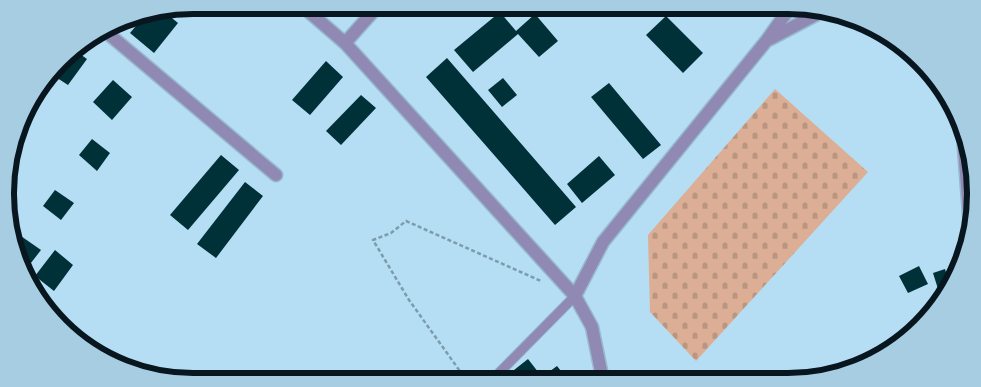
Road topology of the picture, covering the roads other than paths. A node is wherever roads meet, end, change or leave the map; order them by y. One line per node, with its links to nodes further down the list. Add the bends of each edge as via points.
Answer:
1 (311, 14): 7 (street)
2 (371, 14): 7 (street)
3 (786, 14): 6 (street)
4 (814, 16): 6 (street)
5 (109, 35): 9 (street)
6 (768, 40): 11 (street, via 603,242)
7 (345, 43): 11 (street)
8 (965, 167): 10 (street)
9 (276, 174)
10 (967, 187)
11 (575, 296): 12 (lane); 13 (street, via 592,327)
12 (499, 373)
13 (601, 373)

